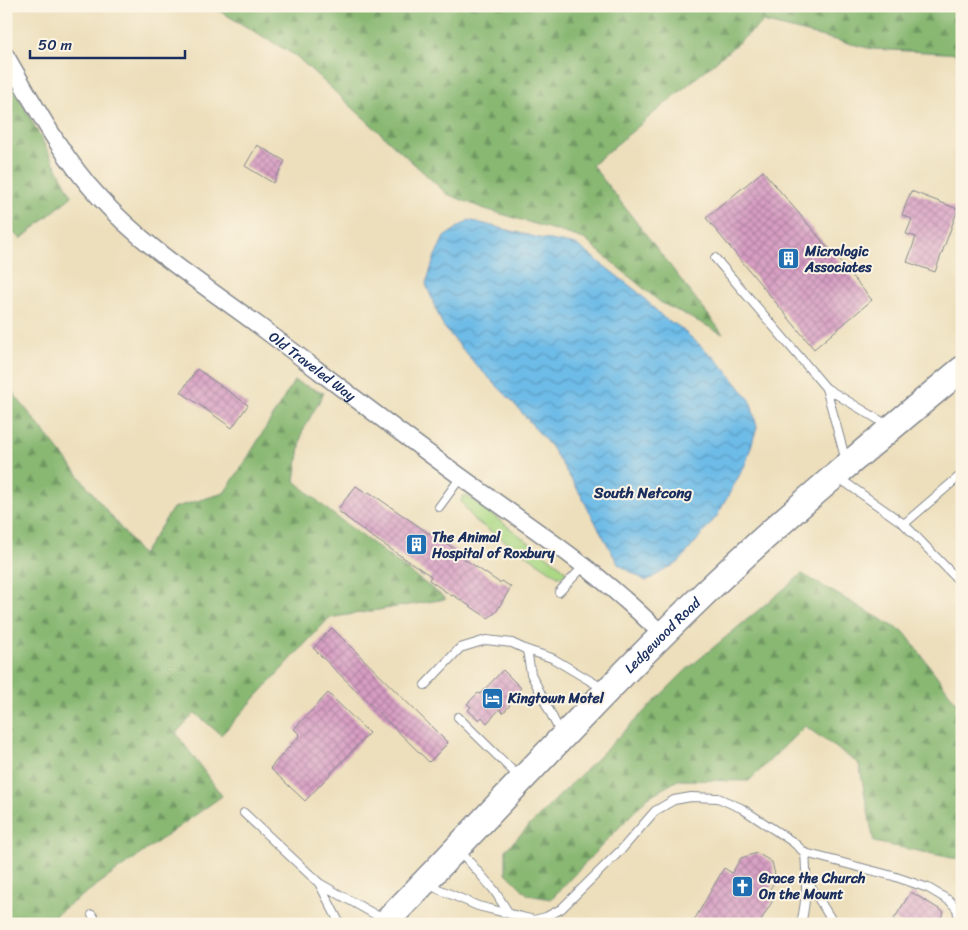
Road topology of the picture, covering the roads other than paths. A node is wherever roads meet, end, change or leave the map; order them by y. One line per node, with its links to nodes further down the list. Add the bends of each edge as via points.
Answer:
1 (6, 56): 8 (street, Old Traveled Way, via 64,152 97,195 137,235)
2 (715, 258): 4 (lane)
3 (962, 369): 5 (main road, Ledgewood Road)
4 (826, 388): 5 (lane); 6 (lane)
5 (893, 428): 6 (main road, Ledgewood Road)
6 (842, 471): 10 (lane); 14 (main road, Ledgewood Road, via 742,558)
7 (962, 474): 10 (lane)
8 (461, 477): 9 (lane); 11 (street, Old Traveled Way)
9 (439, 507)
10 (904, 524): 12 (lane)
11 (583, 567): 13 (lane); 14 (street, Old Traveled Way, via 624,598)
12 (962, 584)
13 (559, 592)
14 (663, 635): 17 (main road, Ledgewood Road)
15 (527, 650): 16 (lane, via 500,641 471,644 460,648); 17 (lane, via 552,658); 19 (lane, via 531,674)
16 (425, 685)
17 (607, 692): 19 (main road, Ledgewood Road)
18 (458, 717): 20 (lane)
19 (563, 738): 20 (main road, Ledgewood Road)
20 (522, 780): 22 (main road, Ledgewood Road)
21 (244, 813): 26 (lane)
22 (457, 848): 25 (main road, Ledgewood Road); 27 (lane, via 494,890)
23 (805, 853): 24 (lane); 27 (lane, via 741,808 718,798 674,800 655,811 561,909 534,920); 34 (lane, via 928,888 957,909 959,919)
24 (807, 880): 32 (lane); 33 (lane)
25 (424, 882): 27 (lane, via 478,906); 29 (main road, Ledgewood Road)
26 (319, 883): 29 (lane); 31 (lane)
27 (508, 912)
28 (92, 915): 30 (lane)
29 (386, 922)
30 (98, 924)
31 (340, 924)
32 (801, 924)
33 (834, 924)
34 (956, 924)

